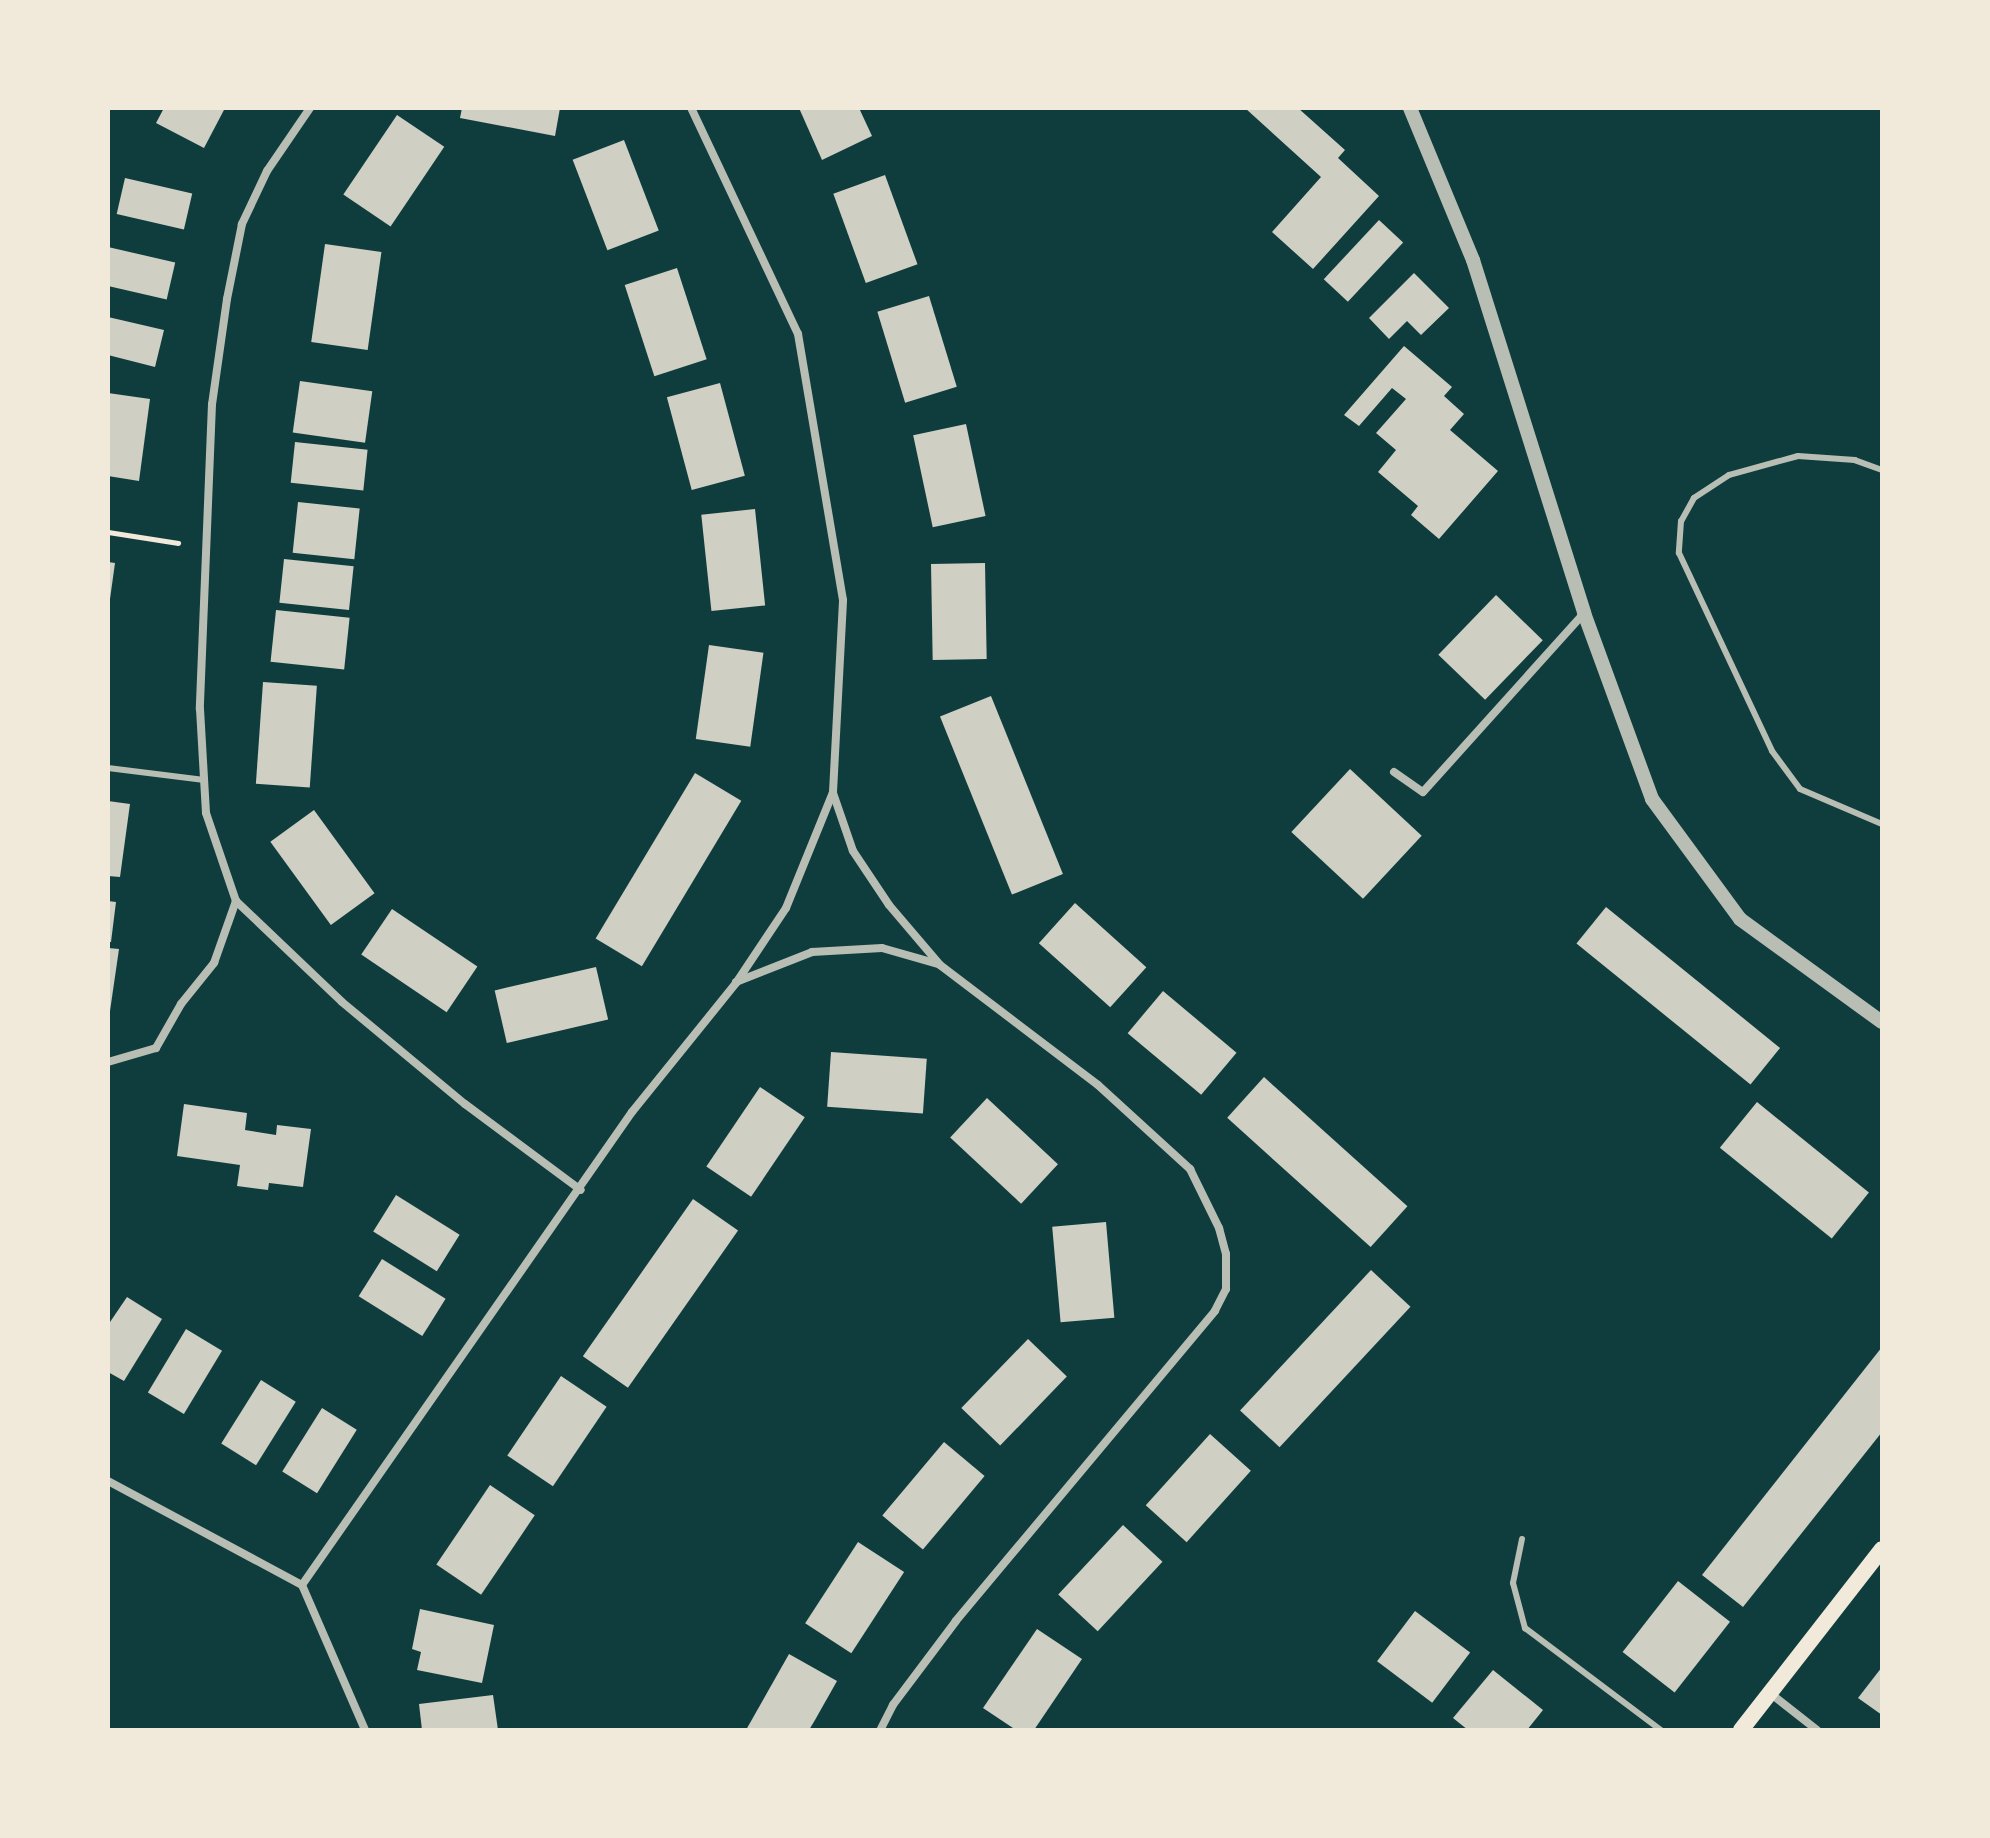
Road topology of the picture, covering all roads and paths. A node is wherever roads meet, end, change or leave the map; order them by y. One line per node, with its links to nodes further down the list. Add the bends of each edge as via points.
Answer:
1 (310, 108): 6 (street, via 267,171 242,224 212,404)
2 (691, 108): 11 (street, via 798,334 843,600)
3 (1410, 108): 7 (street, via 1473,260)
4 (1882, 470): 12 (lane, via 1855,460 1798,456 1729,475 1694,498 1681,521 1679,553 1772,751 1800,789)
5 (108, 532): 6 (path)
6 (208, 548): 10 (street, via 200,709)
7 (1584, 613): 9 (street, via 1423,792); 16 (street, via 1652,799 1740,919)
8 (108, 768): 10 (lane)
9 (1394, 772)
10 (204, 780): 13 (street, via 206,813)
11 (833, 792): 14 (street, via 853,851 889,905); 15 (street, via 786,908)
12 (1882, 824)
13 (236, 901): 17 (street, via 214,963 181,1004 156,1048); 18 (street, via 342,1002 465,1104)
14 (940, 965): 15 (street, via 882,948 812,952); 25 (street, via 1098,1085 1190,1169 1219,1228 1226,1289 1215,1311 956,1621)
15 (736, 983): 18 (street, via 632,1112)
16 (1882, 1022)
17 (108, 1062)
18 (581, 1190): 22 (street)
19 (108, 1481): 22 (street)
20 (1522, 1539): 26 (lane, via 1513,1583 1525,1628)
21 (1882, 1549): 23 (main road)
22 (302, 1585): 24 (street)
23 (1769, 1692): 27 (main road); 28 (street)
24 (365, 1730)
25 (880, 1730)
26 (1661, 1730)
27 (1741, 1730)
28 (1817, 1730)

